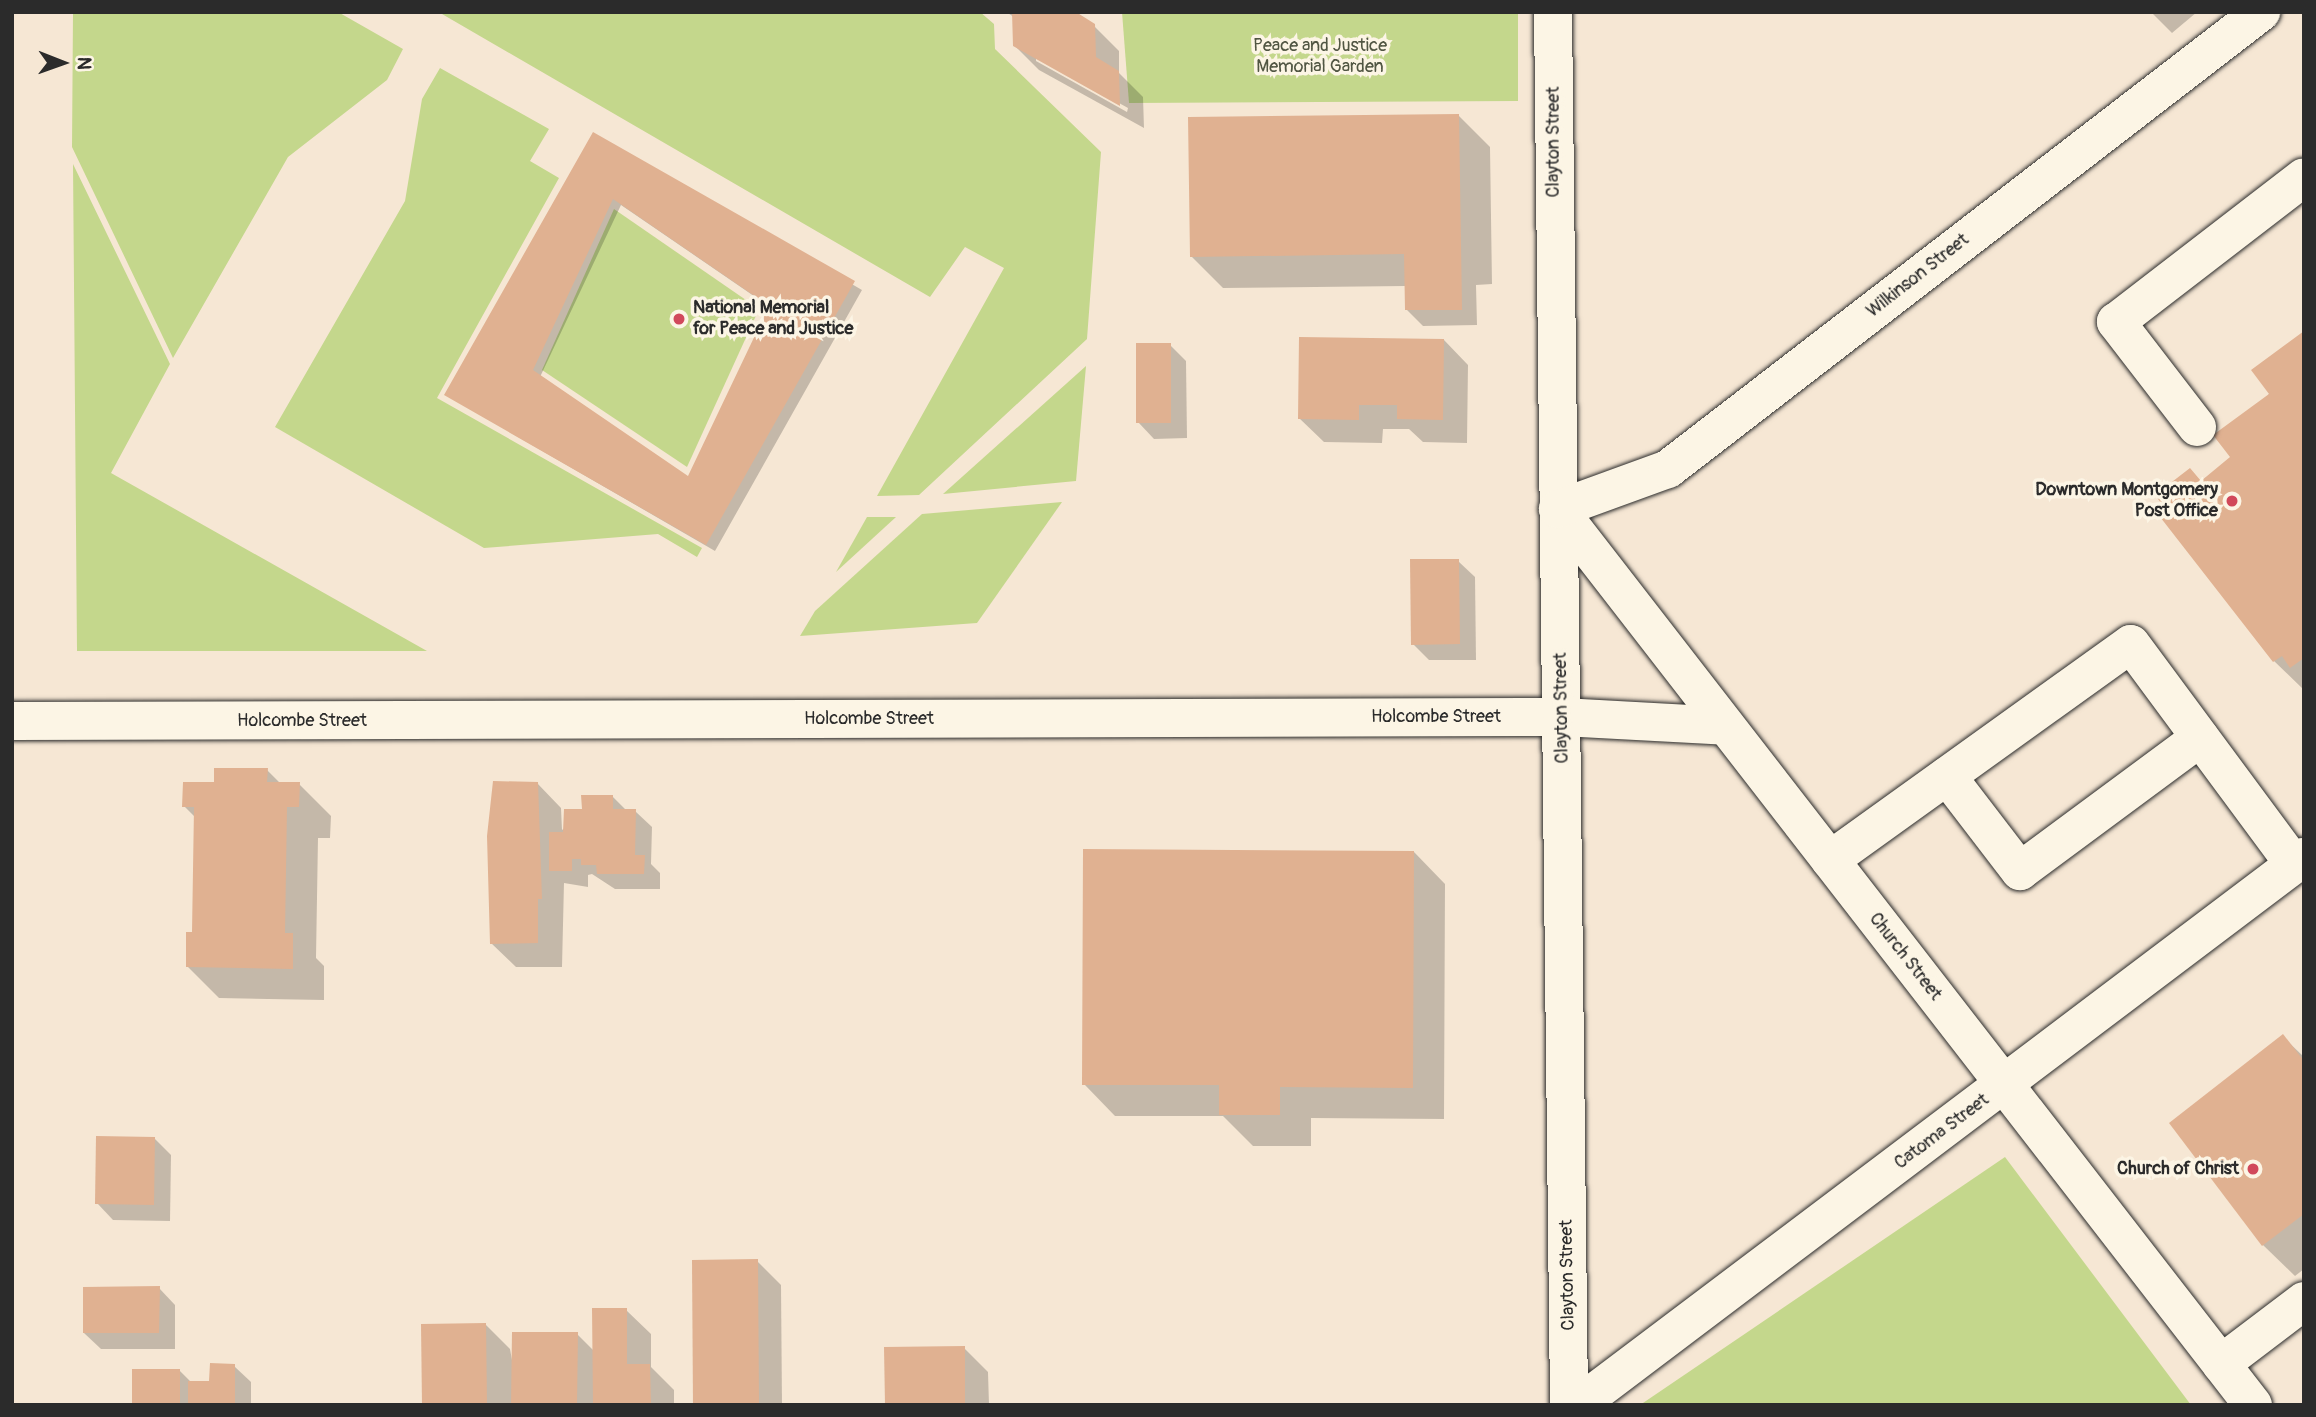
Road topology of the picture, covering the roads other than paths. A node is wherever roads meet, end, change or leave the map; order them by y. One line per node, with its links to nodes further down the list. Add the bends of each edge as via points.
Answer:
1 (1553, 12): 5 (street, Clayton Street)
2 (2261, 12): 5 (street, Wilkinson Street, via 1668,469)
3 (2304, 177): 4 (street, via 2116,322)
4 (2197, 427)
5 (1558, 509): 6 (street, Clayton Street); 8 (street, Church Street)
6 (1562, 717): 7 (street, Holcombe Street); 8 (street, Holcombe Street); 16 (street, Clayton Street)
7 (12, 722)
8 (1726, 726): 11 (street, Church Street)
9 (2200, 738): 10 (street, via 2131,644); 10 (street, via 2020,871); 12 (street)
10 (1947, 776): 11 (street)
11 (1830, 860): 13 (street, Church Street)
12 (2299, 860): 13 (street, Catoma Street)
13 (2004, 1086): 15 (street, Church Street); 17 (street, Catoma Street)
14 (2304, 1301): 15 (street)
15 (2221, 1364): 18 (street, Church Street)
16 (1569, 1405)
17 (1578, 1405)
18 (2253, 1405)

